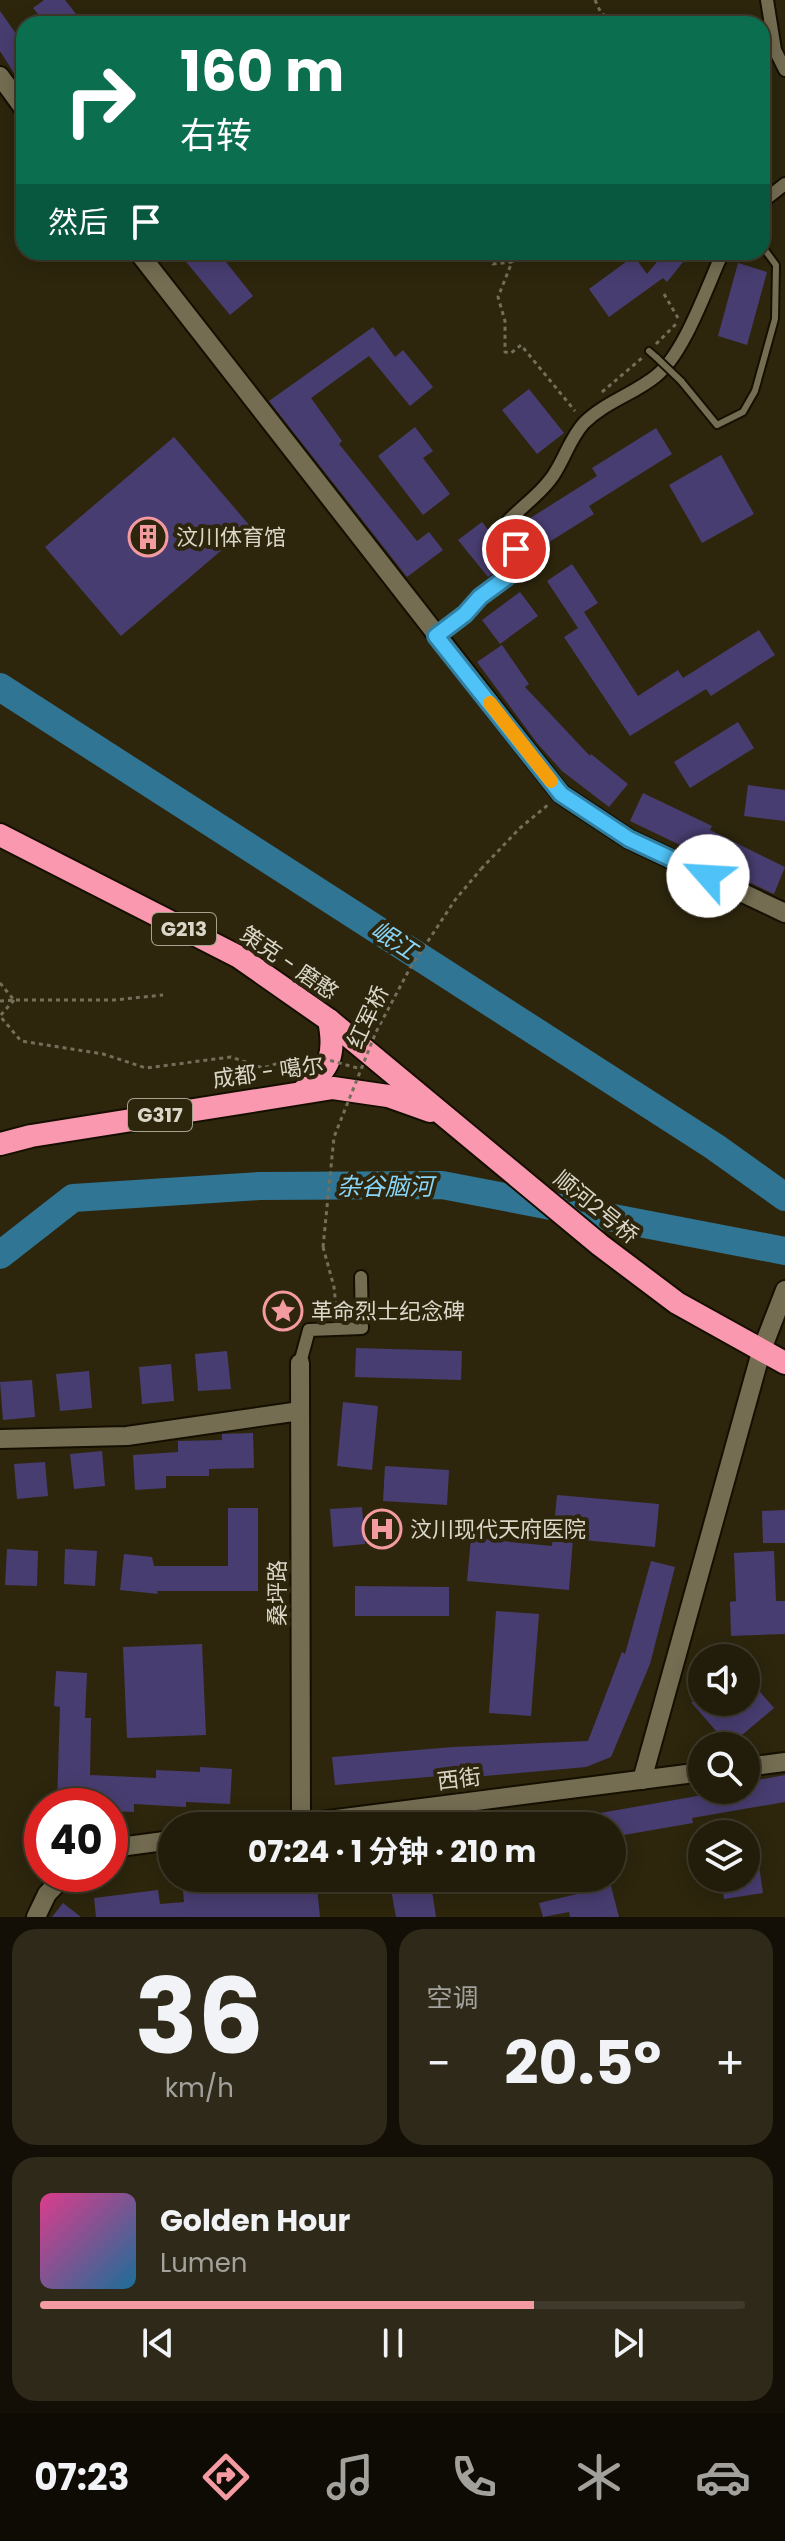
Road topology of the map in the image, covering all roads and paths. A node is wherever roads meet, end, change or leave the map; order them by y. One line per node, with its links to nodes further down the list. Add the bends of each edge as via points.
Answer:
1 (770, 19): 2 (street)
2 (785, 70)
3 (0, 76): 4 (street)
4 (16, 98)
5 (770, 257): 10 (lane, bridge, via 776,265 775,319 755,391 743,412 717,425)
6 (144, 260): 13 (street)
7 (490, 260): 12 (path, via 512,262 498,297 505,352 521,345)
8 (719, 260): 13 (street, via 692,325 662,370 583,424 555,474 509,520 505,529 518,559 507,577)
9 (664, 294): 10 (path, via 679,320)
10 (649, 351): 11 (path)
11 (601, 392)
12 (577, 413)
13 (436, 636): 14 (street)
14 (561, 794): 16 (street, via 629,839); 22 (path, 红军桥, bridge, via 520,828 455,900 409,970)
15 (0, 835): 21 (highway, 策克 - 磨憨 / G213, via 239,957)
16 (785, 913)
17 (0, 983): 19 (path)
18 (163, 995): 19 (path)
19 (14, 1000): 20 (path); 22 (path, bridge, via 0,1016 21,1041 103,1054 146,1068 231,1057 263,1068 307,1054)
20 (0, 1001)
21 (329, 1020): 23 (highway, via 332,1054); 24 (highway, 策克 - 磨憨 / G213)
22 (361, 1069): 28 (path, 红军桥, bridge, via 334,1137 323,1247)
23 (312, 1090): 24 (highway, 成都 - 噶尔 / G317, via 388,1096); 25 (highway, 成都 - 噶尔 / G317)
24 (446, 1118): 29 (highway, 顺河2号桥 / G213, via 677,1303)
25 (0, 1144)
26 (361, 1277): 28 (street, via 362,1328)
27 (785, 1290): 29 (street)
28 (338, 1329): 30 (street, via 309,1330)
29 (761, 1352): 31 (highway, G213); 37 (street)
30 (300, 1363): 32 (street, 桑坪路)
31 (785, 1363)
32 (300, 1411): 33 (street, via 127,1436); 38 (street, 桑坪路)
33 (0, 1439)
34 (785, 1762): 35 (street)
35 (760, 1765)
36 (688, 1774): 37 (street, 西街)
37 (642, 1780): 39 (street, 西街)
38 (292, 1812)
39 (393, 1812)
40 (158, 1842): 41 (street)
41 (128, 1846)
42 (49, 1892): 43 (street)
43 (36, 1917)

